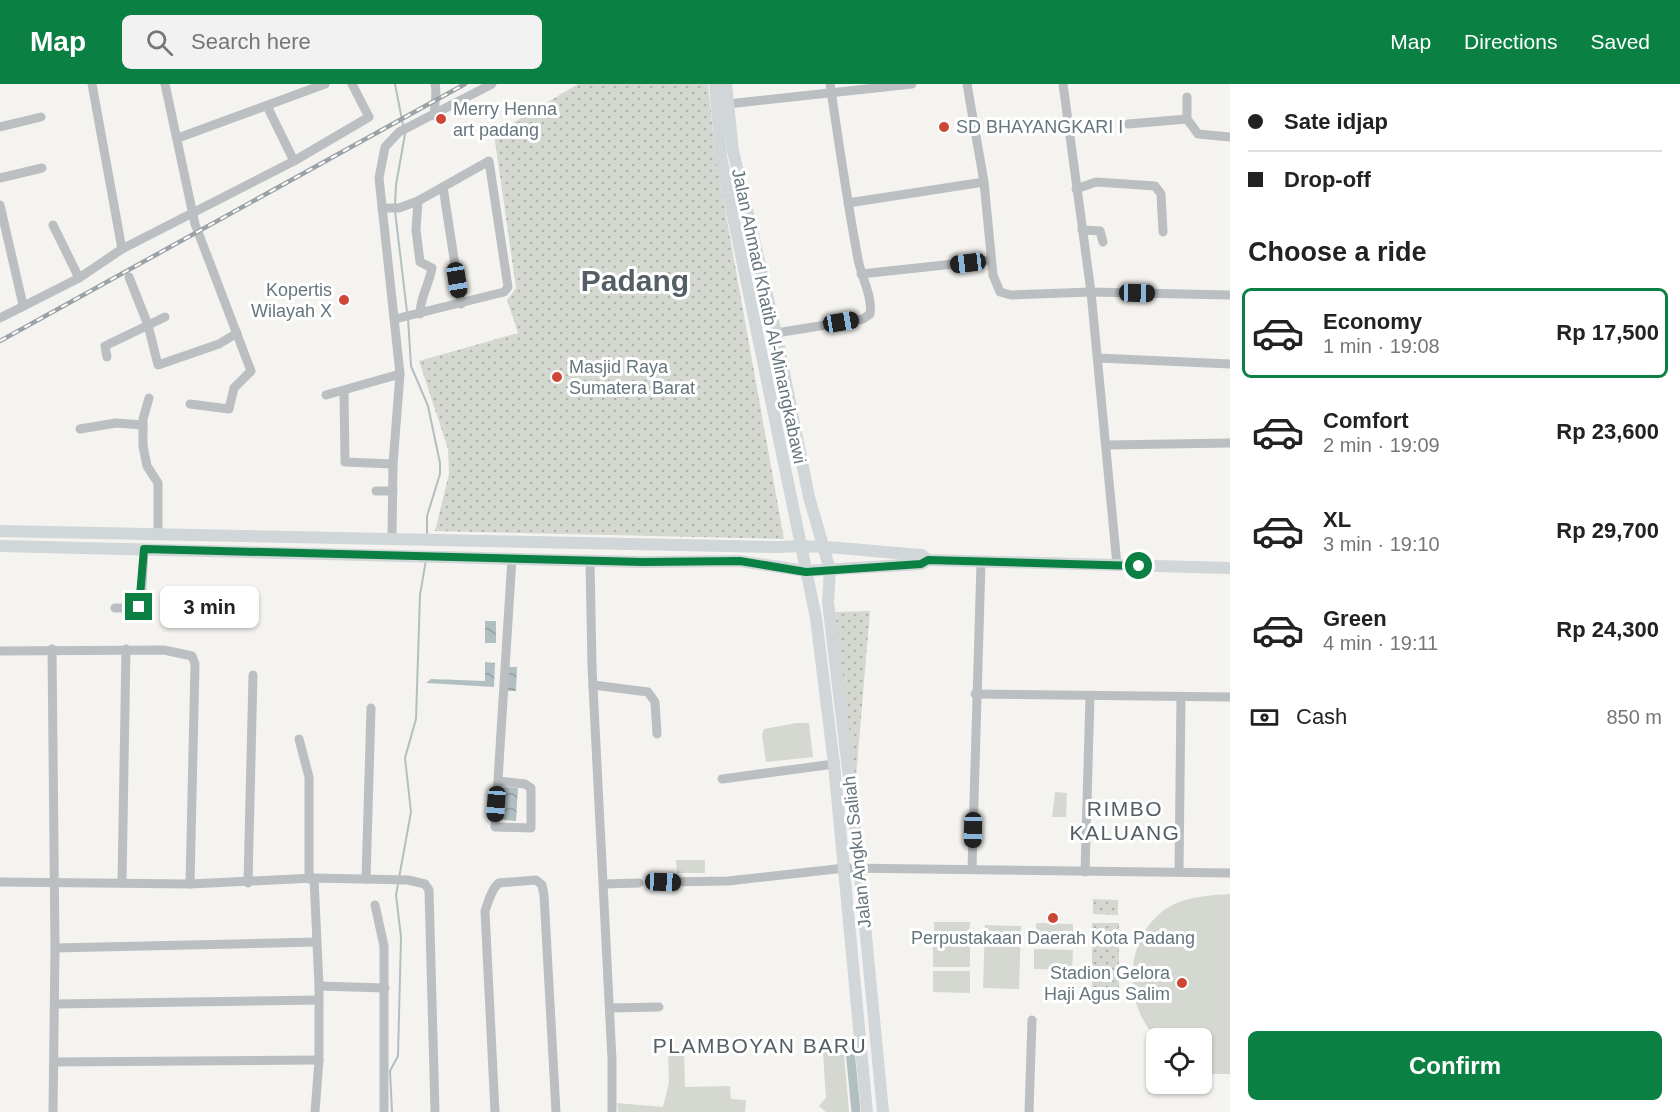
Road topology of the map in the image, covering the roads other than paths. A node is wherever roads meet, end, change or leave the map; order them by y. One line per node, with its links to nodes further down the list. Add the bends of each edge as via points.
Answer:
1 (92, 84): 40 (street)
2 (165, 84): 22 (street)
3 (325, 84): 15 (street)
4 (352, 84): 23 (street, via 369,117)
5 (435, 84): 16 (street)
6 (492, 84): 16 (street)
7 (715, 84): 35 (main road, Jalan Ahmad Khatib Al-Minangkabawi)
8 (726, 84): 14 (main road, Jalan Ahmad Khatib Al-Minangkabawi)
9 (912, 84): 12 (street)
10 (967, 84): 26 (street)
11 (1063, 84): 28 (street)
12 (831, 88): 14 (street); 30 (street)
13 (1187, 97): 18 (street)
14 (728, 104): 34 (main road, Jalan Ahmad Khatib Al-Minangkabawi, via 733,151)
15 (267, 106): 22 (street); 23 (street)
16 (435, 116): 32 (street, via 399,132 385,147 379,178)
17 (41, 117): 20 (street)
18 (1187, 119): 19 (street); 21 (street, via 1200,135)
19 (1128, 124)
20 (0, 127)
21 (1230, 137)
22 (178, 138): 33 (street)
23 (294, 161): 33 (street)
24 (42, 168): 25 (street)
25 (0, 178)
26 (984, 182): 30 (street); 41 (street)
27 (443, 187): 29 (street); 48 (street); 48 (street, via 489,161 508,287 504,292)
28 (1077, 189): 37 (street); 38 (street, via 1096,182 1155,186 1161,194)
29 (418, 201): 32 (street); 50 (street, via 420,262 432,268 429,286)
30 (848, 202): 42 (street)
31 (0, 205): 47 (street)
32 (390, 208): 50 (street)
33 (193, 212): 40 (street); 53 (street)
34 (748, 213): 35 (main road); 54 (main road, Jalan Ahmad Khatib Al-Minangkabawi)
35 (733, 216): 74 (main road, Jalan Ahmad Khatib Al-Minangkabawi)
36 (53, 225): 44 (street)
37 (1082, 230): 39 (street, via 1100,231); 45 (street)
38 (1163, 232)
39 (1103, 242)
40 (122, 249): 44 (street)
41 (991, 260): 42 (street); 45 (street, via 1000,292)
42 (861, 274): 54 (street, via 870,303 868,316)
43 (129, 277): 52 (street)
44 (79, 278): 47 (street)
45 (1091, 292): 46 (street); 56 (street)
46 (1230, 295)
47 (23, 304): 51 (street)
48 (461, 304): 50 (street)
49 (165, 317): 52 (street)
50 (408, 317): 58 (street)
51 (0, 318)
52 (148, 325): 53 (street, via 158,365 219,344); 55 (street, via 105,346)
53 (237, 333): 62 (street, via 251,371 234,388 231,408 223,411)
54 (776, 333): 75 (main road, Jalan Ahmad Khatib Al-Minangkabawi, via 809,497)
55 (107, 357)
56 (1098, 358): 57 (street); 66 (street)
57 (1230, 363)
58 (400, 374): 59 (street); 67 (street)
59 (344, 391): 60 (street); 67 (street, via 345,462)
60 (326, 395)
61 (149, 398): 63 (street)
62 (190, 404)
63 (142, 425): 64 (street, via 116,423); 72 (street, via 144,457 158,483)
64 (80, 429)
65 (1230, 443): 66 (street)
66 (1107, 445): 83 (street)
67 (393, 464): 69 (street)
68 (376, 491): 69 (street)
69 (393, 491): 73 (street)
70 (0, 531): 72 (main road)
71 (186, 535): 72 (main road); 73 (main road); 78 (main road)
72 (158, 536)
73 (392, 539): 74 (main road)
74 (801, 545): 75 (main road); 86 (main road, Jalan Ahmad Khatib Al-Minangkabawi)
75 (823, 545): 81 (main road, via 922,555); 85 (main road, Jalan Ahmad Khatib Al-Minangkabawi)
76 (0, 546): 77 (main road)
77 (144, 549): 78 (main road); 87 (street, via 141,604 136,608)
78 (186, 550): 79 (main road)
79 (512, 558): 80 (main road); 102 (street)
80 (590, 560): 86 (main road, via 740,561); 92 (street)
81 (928, 560): 82 (main road); 85 (main road, via 921,564)
82 (981, 563): 83 (main road); 93 (street)
83 (1117, 565): 84 (main road)
84 (1230, 568)
85 (830, 570): 86 (main road); 104 (main road, Jalan Angku Saliah, via 828,592)
86 (806, 572): 100 (main road, Jalan Angku Saliah)
87 (115, 608)
88 (52, 649): 89 (street); 90 (street); 112 (street)
89 (126, 649): 114 (street); 117 (street, via 180,652 194,660)
90 (0, 651)
91 (253, 675): 115 (street)
92 (593, 685): 98 (street, via 648,692 655,702); 118 (street)
93 (975, 694): 94 (street); 105 (street)
94 (1090, 696): 95 (street); 106 (street)
95 (1181, 697): 96 (street); 107 (street)
96 (1230, 697)
97 (371, 708): 110 (street)
98 (657, 734)
99 (299, 739): 109 (street, via 309,777)
100 (834, 764): 101 (street); 103 (main road, Jalan Angku Saliah)
101 (722, 779)
102 (498, 781): 102 (street, via 495,827 531,828 531,788)
103 (845, 868): 104 (street); 113 (street, via 728,882); 138 (main road, Jalan Angku Saliah)
104 (859, 868): 105 (street); 139 (main road, Jalan Angku Saliah)
105 (972, 869): 106 (street)
106 (1085, 872): 107 (street)
107 (1179, 872): 108 (street)
108 (1230, 873)
109 (312, 879): 110 (street); 115 (street); 120 (street)
110 (366, 879): 134 (street, via 403,880 425,884 429,890)
111 (0, 882): 112 (street)
112 (54, 882): 114 (street); 121 (street)
113 (663, 882)
114 (122, 883): 117 (street)
115 (248, 883): 117 (street)
116 (639, 883): 118 (street)
117 (190, 884)
118 (604, 884): 127 (street)
119 (375, 905): 123 (street, via 384,946)
120 (316, 942): 121 (street); 122 (street)
121 (55, 948): 125 (street)
122 (320, 986): 123 (street); 124 (street)
123 (385, 988): 133 (street)
124 (320, 1000): 125 (street); 129 (street)
125 (55, 1004): 130 (street)
126 (659, 1007): 127 (street)
127 (610, 1008): 137 (street)
128 (1032, 1020): 140 (street)
129 (319, 1060): 130 (street); 132 (street)
130 (54, 1062): 131 (street)
131 (53, 1112)
132 (315, 1112)
133 (384, 1112)
134 (435, 1112)
135 (495, 1112): 136 (street, via 485,911 492,890 499,883 536,880 544,895)
136 (556, 1112)
137 (612, 1112)
138 (867, 1112)
139 (883, 1112)
140 (1029, 1112)

